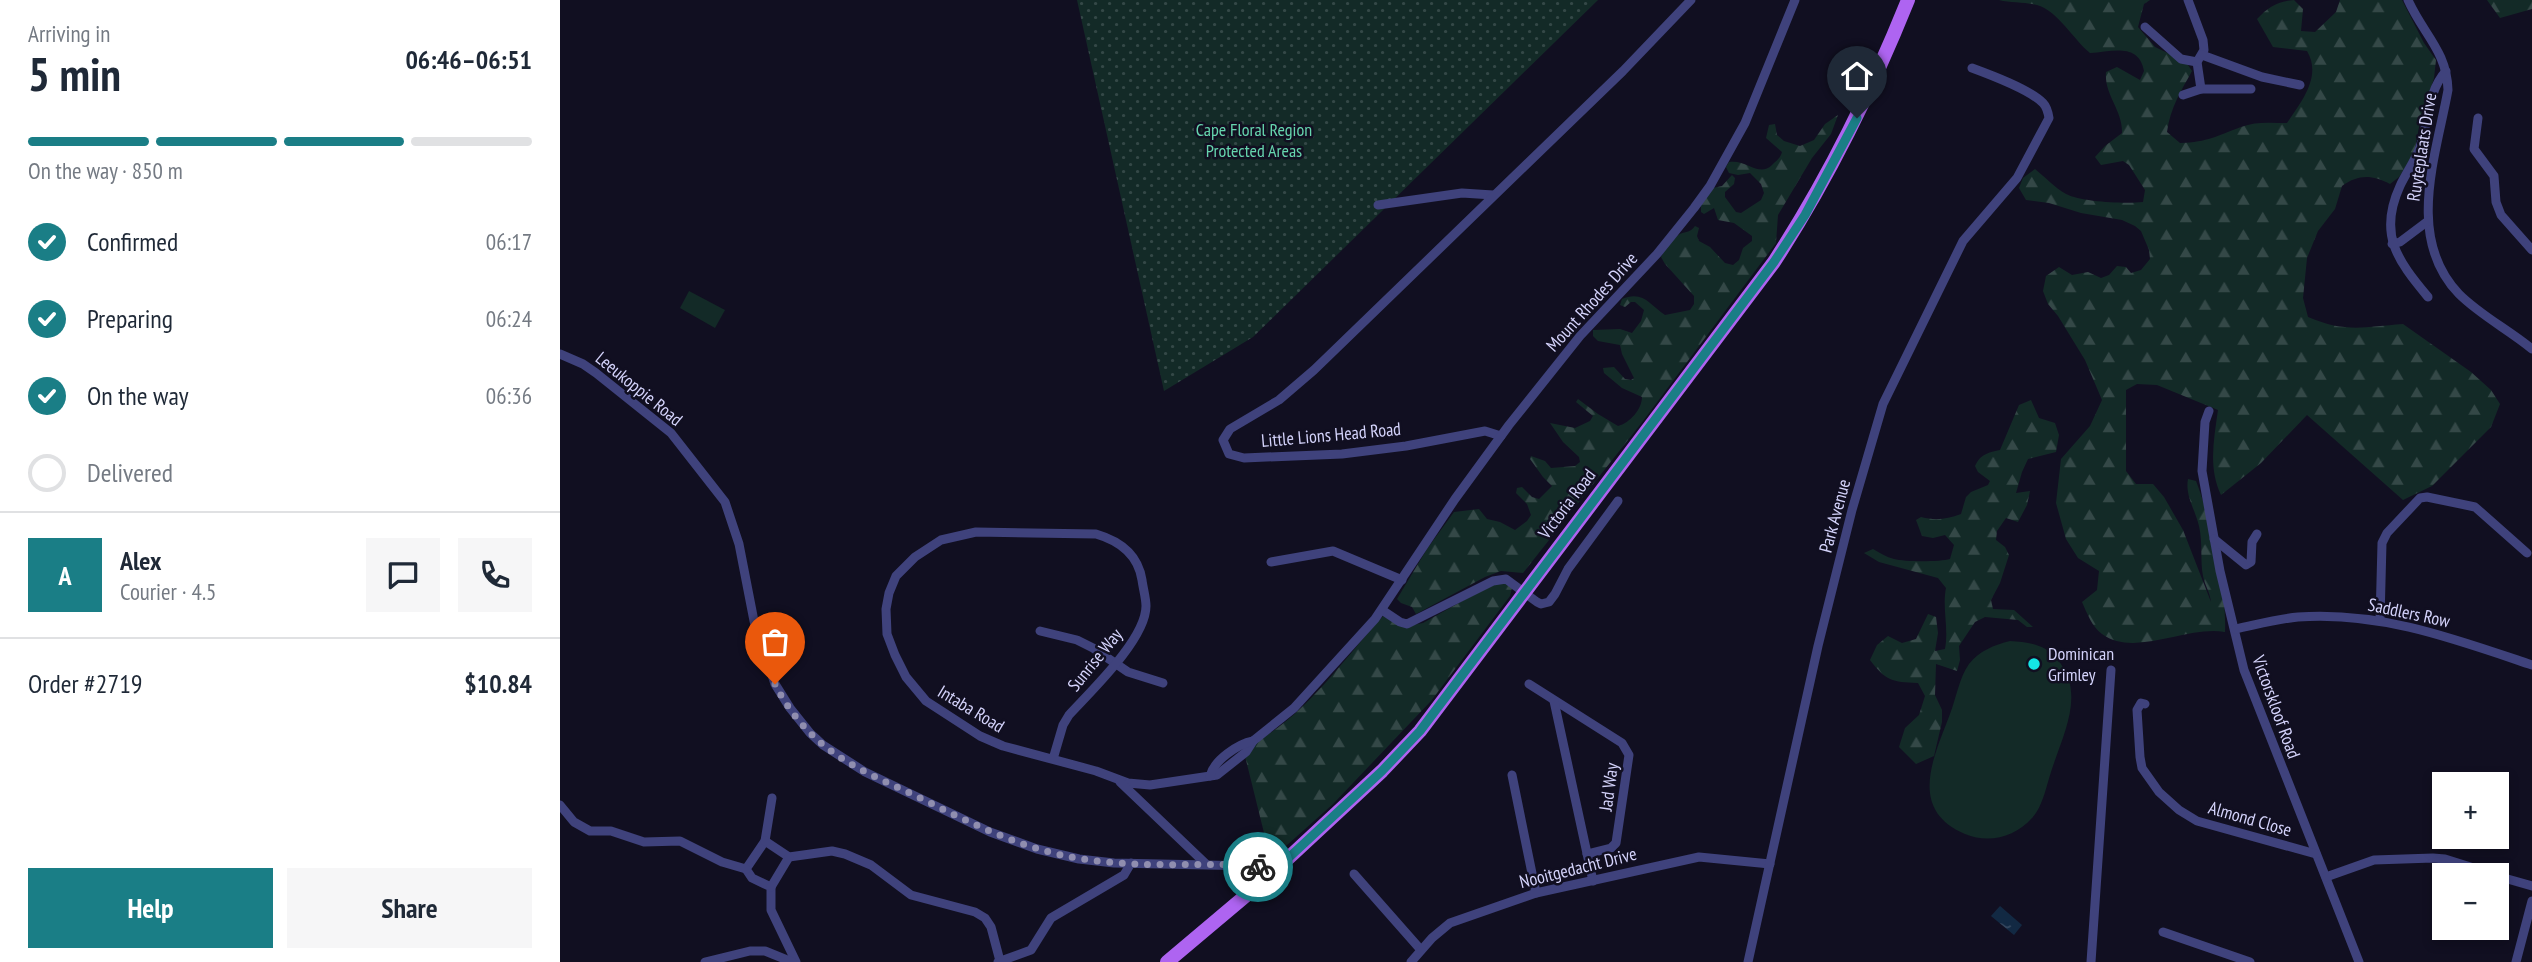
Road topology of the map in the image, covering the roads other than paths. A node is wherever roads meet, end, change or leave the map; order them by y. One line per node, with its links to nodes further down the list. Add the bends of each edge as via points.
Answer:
1 (1691, 0): 15 (street)
2 (1795, 0): 26 (street, Mount Rhodes Drive, via 1745,123 1710,186 1679,228 1580,336)
3 (1908, 0): 34 (main road, Victoria Road, via 1857,118 1805,215)
4 (2188, 0): 7 (street, via 2203,40)
5 (2408, 0): 9 (street, Ruyteplaats Drive, via 2441,53)
6 (2145, 27): 7 (street, via 2181,59)
7 (2199, 59): 10 (street); 11 (street)
8 (1972, 68): 59 (street, Park Avenue, via 2032,95 2045,106 2049,118 2017,178 1963,242 1883,404 1818,646)
9 (2446, 71): 17 (street, Ruyteplaats Drive, via 2448,90 2427,204); 18 (street, via 2435,90 2421,146 2393,206)
10 (2300, 85)
11 (2201, 89): 12 (street); 13 (street)
12 (2251, 89)
13 (2183, 94)
14 (2478, 118): 19 (street, via 2474,149 2494,176 2497,208)
15 (1493, 195): 16 (street, via 1462,193); 26 (street, Little Lions Head Road, via 1314,370 1279,400 1226,432 1223,440 1225,449 1244,458 1355,452 1485,431)
16 (1378, 205)
17 (2428, 221): 18 (street); 22 (street, Ruyteplaats Drive, via 2433,250 2452,285 2467,302)
18 (2392, 244): 20 (street)
19 (2532, 250)
20 (2428, 297)
21 (2529, 334): 22 (street)
22 (2519, 338): 23 (street, Ruyteplaats Drive)
23 (2532, 349)
24 (560, 354): 56 (street, Leeukoppie Road, via 596,373 671,433 718,491 731,519 754,621 775,684 815,738 865,772 1009,840 1079,859)
25 (2208, 411): 30 (street, Victorskloof Road, via 2202,471)
26 (1501, 436): 33 (street, Mount Rhodes Drive)
27 (1618, 501): 34 (street, via 1549,601 1540,608)
28 (1037, 534): 39 (street, Sunrise Way, via 1096,534 1114,540 1140,567 1144,621); 47 (street, Intaba Road, via 976,532 941,540 915,557 896,576 889,593 887,634 906,677 926,701 980,736)
29 (2257, 534): 30 (street, via 2251,544 2252,559 2246,565)
30 (2214, 539): 37 (street, Victorskloof Road)
31 (2527, 553): 36 (street, via 2471,505 2422,498 2382,542)
32 (1271, 562): 33 (street, via 1333,551)
33 (1402, 580): 35 (street, Mount Rhodes Drive)
34 (1524, 593): 35 (street, via 1510,581 1499,580 1407,624); 62 (main road, Victoria Road, via 1420,731)
35 (1382, 610): 46 (street, Mount Rhodes Drive, via 1302,701)
36 (2379, 620): 37 (street, Saddlers Row, via 2297,617); 40 (street, Saddlers Row, via 2457,639)
37 (2235, 629): 54 (street, Victorskloof Road, via 2246,677)
38 (1041, 631): 39 (street, via 1077,640)
39 (1115, 665): 42 (street); 47 (street, Sunrise Way, via 1069,715)
40 (2532, 665)
41 (2111, 670): 78 (street)
42 (1163, 683)
43 (1529, 684): 44 (street, Jad Way)
44 (1554, 701): 53 (street, Jad Way); 53 (street, Jad Way, via 1622,743 1629,755 1616,843)
45 (2145, 704): 54 (street, Almond Close, via 2137,710 2142,768 2179,810 2197,821)
46 (1253, 741): 49 (street, Intaba Road, via 1240,744 1210,776 1150,785)
47 (1053, 759): 49 (street, Intaba Road)
48 (1512, 775): 68 (street)
49 (1118, 780): 58 (street, Intaba Road)
50 (772, 798): 52 (street)
51 (560, 805): 60 (street, via 574,822 590,831 611,831 644,842 680,841)
52 (765, 841): 55 (street); 60 (street)
53 (1587, 853): 65 (street, Jad Way)
54 (2316, 854): 63 (street, Victorskloof Road)
55 (789, 858): 67 (street); 72 (street, via 845,853 871,865 911,895 975,912 991,927)
56 (1131, 863): 58 (street, Leeukoppie Road); 72 (street, via 1124,875 1051,918 1031,950)
57 (2458, 863): 63 (street, via 2420,858 2369,861)
58 (1206, 864): 62 (street, Leeukoppie Road, via 1254,866)
59 (1770, 864): 65 (street, Nooitgedacht Drive, via 1703,857); 77 (street, Park Avenue)
60 (746, 869): 67 (street, via 752,878)
61 (1354, 874): 71 (street)
62 (1269, 876): 75 (main road, Victoria Road)
63 (2326, 877): 80 (street, Victorskloof Road)
64 (2509, 879): 66 (street)
65 (1593, 881): 68 (street, Nooitgedacht Drive)
66 (2532, 886)
67 (771, 887): 74 (street, via 771,910)
68 (1536, 893): 71 (street, Nooitgedacht Drive, via 1450,923)
69 (2532, 901): 81 (street)
70 (2162, 932): 79 (street)
71 (1421, 950): 76 (street, Nooitgedacht Drive)
72 (999, 961)
73 (705, 962): 74 (street, via 757,951)
74 (794, 962)
75 (1167, 962)
76 (1411, 962)
77 (1748, 962)
78 (2091, 962)
79 (2250, 962)
80 (2359, 962)
81 (2516, 962)

